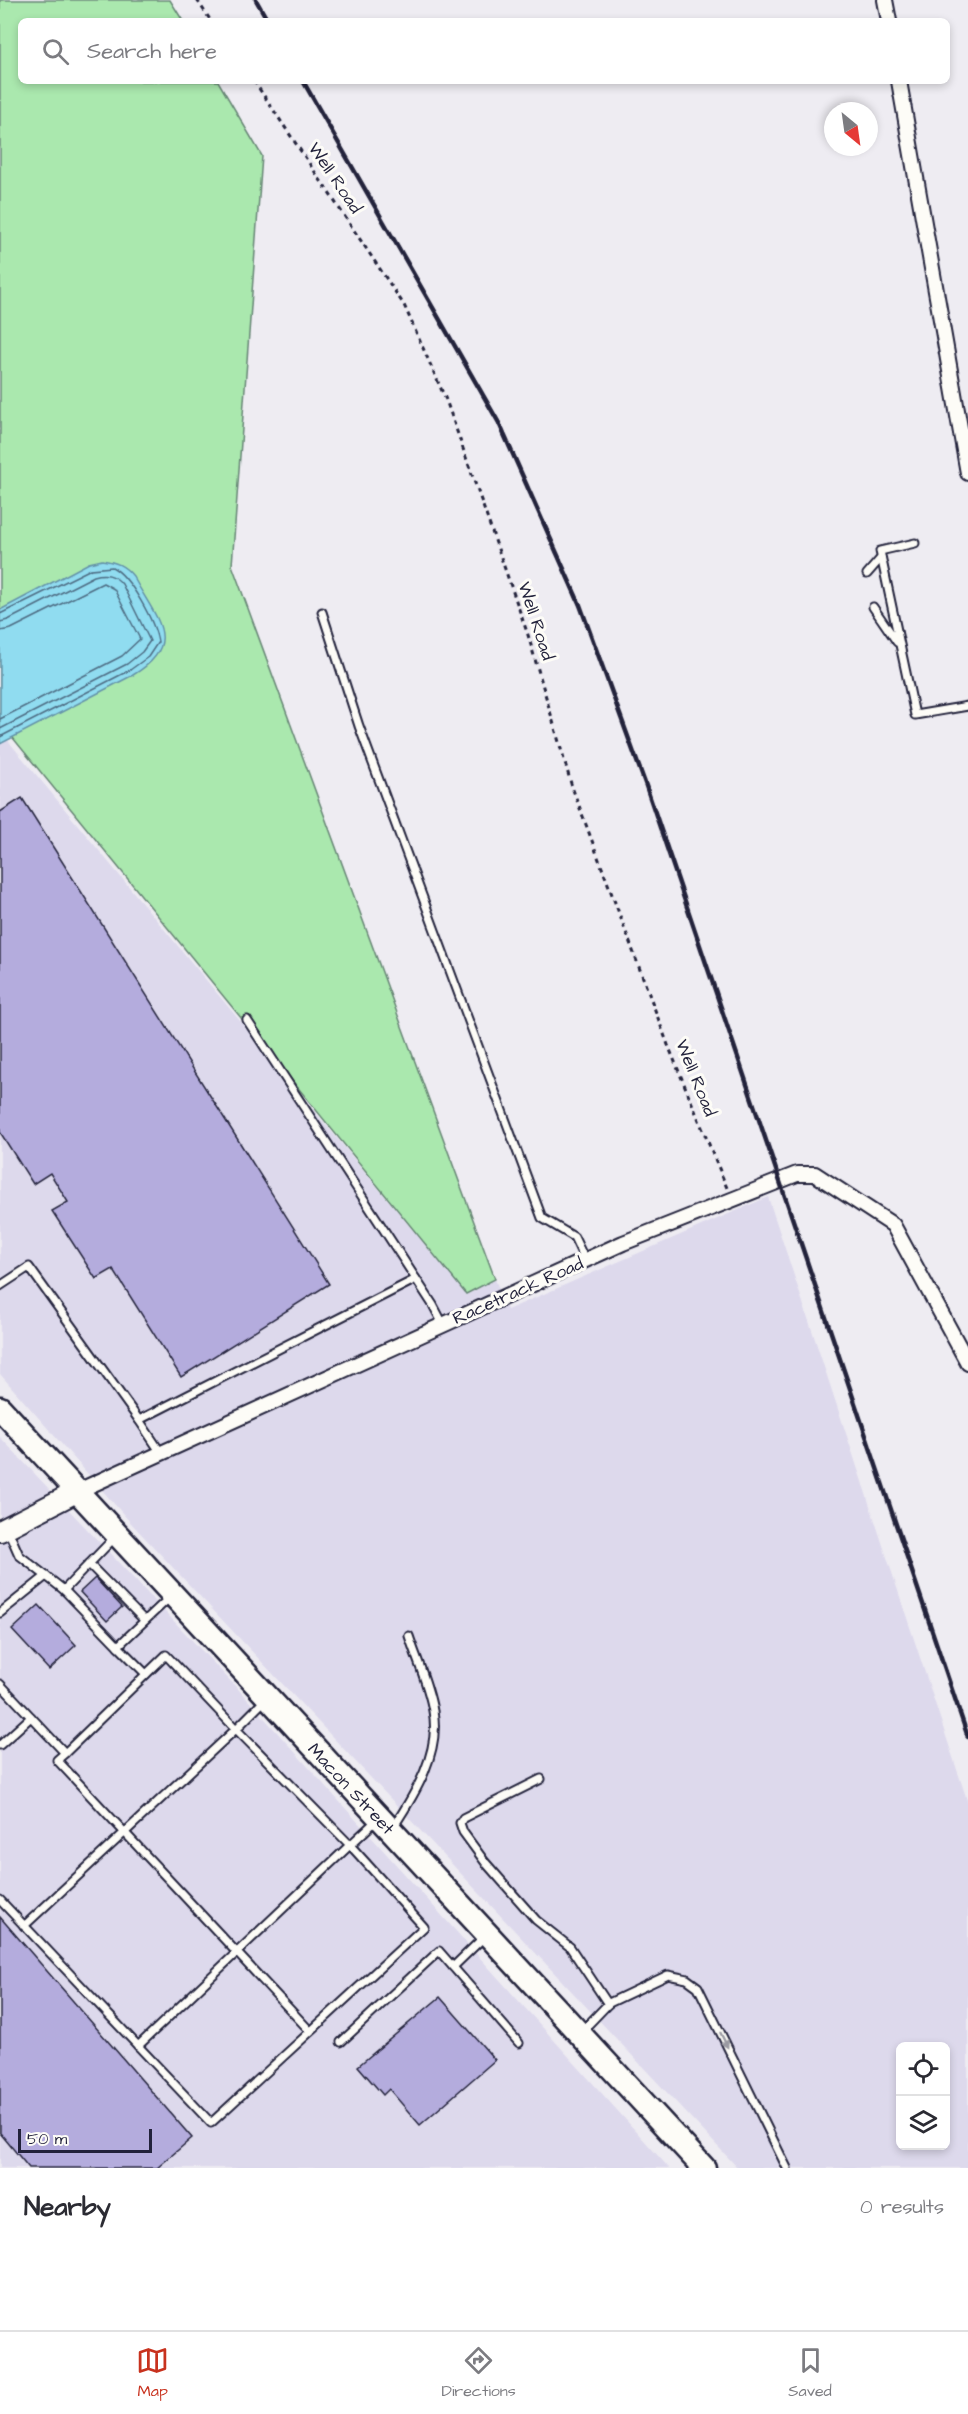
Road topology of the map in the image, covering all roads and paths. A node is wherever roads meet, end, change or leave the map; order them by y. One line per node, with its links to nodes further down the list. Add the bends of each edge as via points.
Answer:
1 (197, 0): 3 (path)
2 (885, 0): 4 (street)
3 (209, 18)
4 (888, 18)
5 (256, 84): 16 (path, Well Road, via 404,305 446,400 528,635 572,787 668,1045)
6 (901, 84): 7 (street)
7 (968, 473)
8 (915, 543): 9 (lane)
9 (880, 554): 10 (lane); 13 (lane)
10 (867, 574)
11 (873, 607): 13 (lane)
12 (322, 612): 17 (lane, via 358,726 542,1218 574,1237)
13 (900, 646): 14 (lane, via 915,715)
14 (968, 706)
15 (247, 1020): 18 (lane)
16 (732, 1199): 17 (street, Racetrack Road); 21 (street, Racetrack Road, via 797,1174 815,1174 893,1225)
17 (585, 1260): 20 (street, Racetrack Road)
18 (416, 1279): 20 (lane); 23 (lane)
19 (0, 1286): 23 (lane, via 29,1267)
20 (443, 1324): 24 (street, Racetrack Road)
21 (968, 1363)
22 (1, 1411): 25 (main road, Macon Street)
23 (138, 1420): 24 (lane)
24 (161, 1453): 25 (street, Racetrack Road)
25 (78, 1491): 26 (street, Racetrack Road); 27 (main road, Macon Street)
26 (3, 1530): 29 (lane, via 20,1555)
27 (118, 1535): 28 (lane); 31 (main road, Macon Street)
28 (89, 1564): 30 (lane); 35 (lane, via 111,1591)
29 (46, 1576): 30 (lane); 33 (lane)
30 (64, 1590): 34 (lane)
31 (173, 1594): 35 (lane); 40 (main road, Macon Street)
32 (94, 1608): 34 (lane)
33 (0, 1613)
34 (88, 1614): 37 (lane)
35 (144, 1620): 37 (lane)
36 (408, 1636): 46 (lane, via 434,1712 432,1746 413,1796)
37 (118, 1646): 38 (lane)
38 (146, 1674): 42 (lane, via 166,1655); 44 (lane)
39 (0, 1684): 41 (lane)
40 (267, 1698): 42 (lane); 46 (main road, Macon Street)
41 (31, 1717): 43 (lane); 44 (lane)
42 (236, 1729): 47 (lane); 48 (lane)
43 (0, 1745)
44 (65, 1753): 47 (lane, via 57,1760)
45 (541, 1779): 54 (lane, via 460,1823 485,1863 536,1920 570,1947)
46 (385, 1825): 48 (lane); 51 (main road, Macon Street)
47 (126, 1833): 50 (lane); 52 (lane)
48 (350, 1845): 52 (lane); 55 (lane, via 424,1926)
49 (0, 1900): 50 (lane)
50 (24, 1926): 59 (lane)
51 (487, 1935): 53 (lane); 56 (main road, Macon Street)
52 (237, 1953): 55 (lane); 59 (lane)
53 (453, 1967): 57 (lane, via 439,1951); 58 (lane)
54 (608, 2004): 56 (lane); 61 (lane, one-way to 61, via 668,1975 687,1979 698,1987)
55 (310, 2031): 59 (lane, via 211,2123)
56 (579, 2034): 60 (main road, Macon Street)
57 (341, 2042)
58 (519, 2043)
59 (138, 2046)
60 (704, 2168)
61 (787, 2168)

